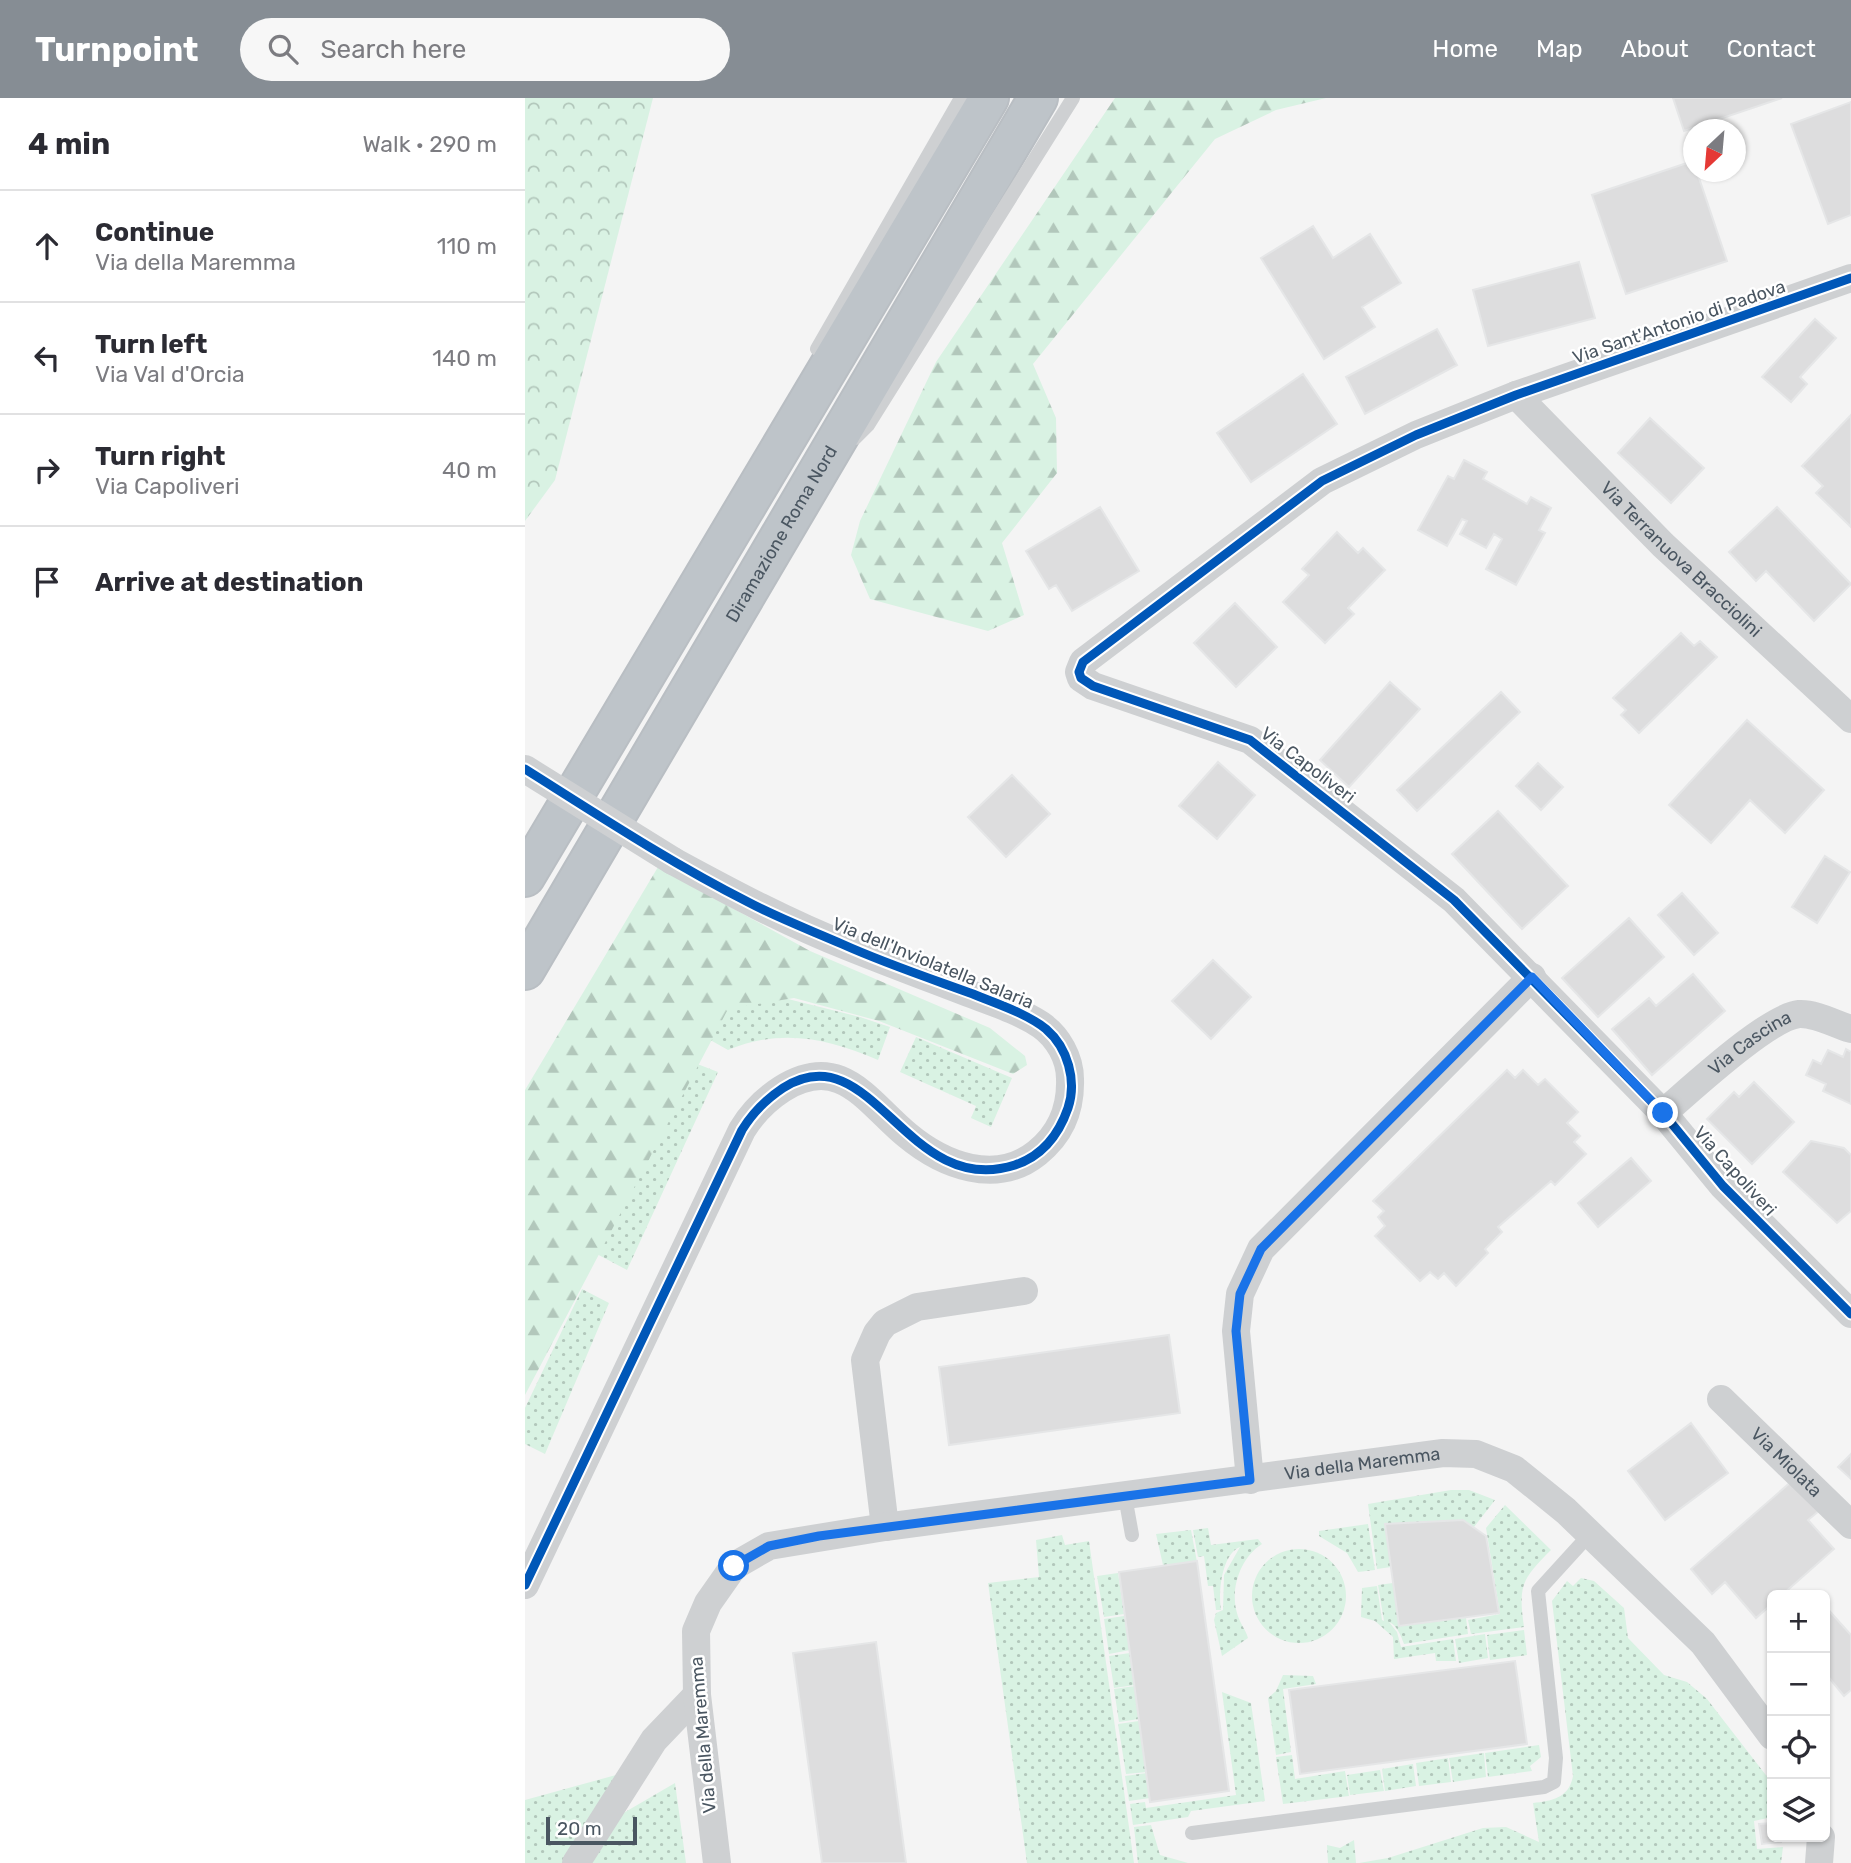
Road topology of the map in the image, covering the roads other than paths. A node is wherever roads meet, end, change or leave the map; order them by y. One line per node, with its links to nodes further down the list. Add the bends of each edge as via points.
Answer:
1 (961, 98): 6 (lane)
2 (989, 98): 9 (highway)
3 (1038, 98): 10 (highway, Diramazione Roma Nord)
4 (1073, 98): 10 (lane, via 868,425)
5 (1851, 278): 8 (street, Via Sant'Antonio di Padova)
6 (813, 358)
7 (795, 393): 9 (lane)
8 (1516, 395): 11 (street, Via Terranuova Bracciolini, via 1663,545); 15 (street, Via Capoliveri, via 1416,435 1322,481 1083,662 1079,672 1093,686 1250,740 1454,900)
9 (765, 476): 13 (highway)
10 (803, 492): 14 (highway, Diramazione Roma Nord)
11 (1851, 719)
12 (525, 769): 27 (street, Via dell'Inviolatella Salaria, bridge, via 750,903 1038,1023 1065,1054 1070,1071 1069,1104 1060,1128 1034,1156 1001,1169 957,1165 923,1147 863,1091 831,1076 792,1083 759,1106 742,1130)
13 (525, 877)
14 (525, 970)
15 (1532, 977): 17 (street, Via Capoliveri); 21 (street, via 1261,1249 1240,1294 1236,1331)
16 (1851, 1029): 17 (street, Via Cascina, via 1808,1015 1787,1017 1723,1062)
17 (1663, 1113): 19 (street, Via Capoliveri, via 1723,1186)
18 (1024, 1291): 24 (street, via 917,1307 885,1323 877,1333 865,1360)
19 (1851, 1314)
20 (1721, 1399): 23 (street, Via Miolata)
21 (1250, 1480): 22 (street, Via della Maremma); 26 (street, Via della Maremma, via 1443,1453 1476,1454 1514,1469)
22 (1125, 1496): 24 (street, Via della Maremma); 25 (lane)
23 (1851, 1525)
24 (885, 1527): 28 (street, Via della Maremma, via 769,1546 734,1566 708,1602 695,1631)
25 (1132, 1535)
26 (1589, 1535): 29 (street, Via della Maremma, via 1703,1643); 30 (lane, via 1538,1591 1556,1758 1554,1782 1544,1787)
27 (525, 1585)
28 (697, 1695): 32 (street, via 653,1740); 33 (street, Via della Maremma)
29 (1767, 1728)
30 (1192, 1833)
31 (1821, 1842): 34 (street)
32 (576, 1863)
33 (717, 1863)
34 (1819, 1863)

